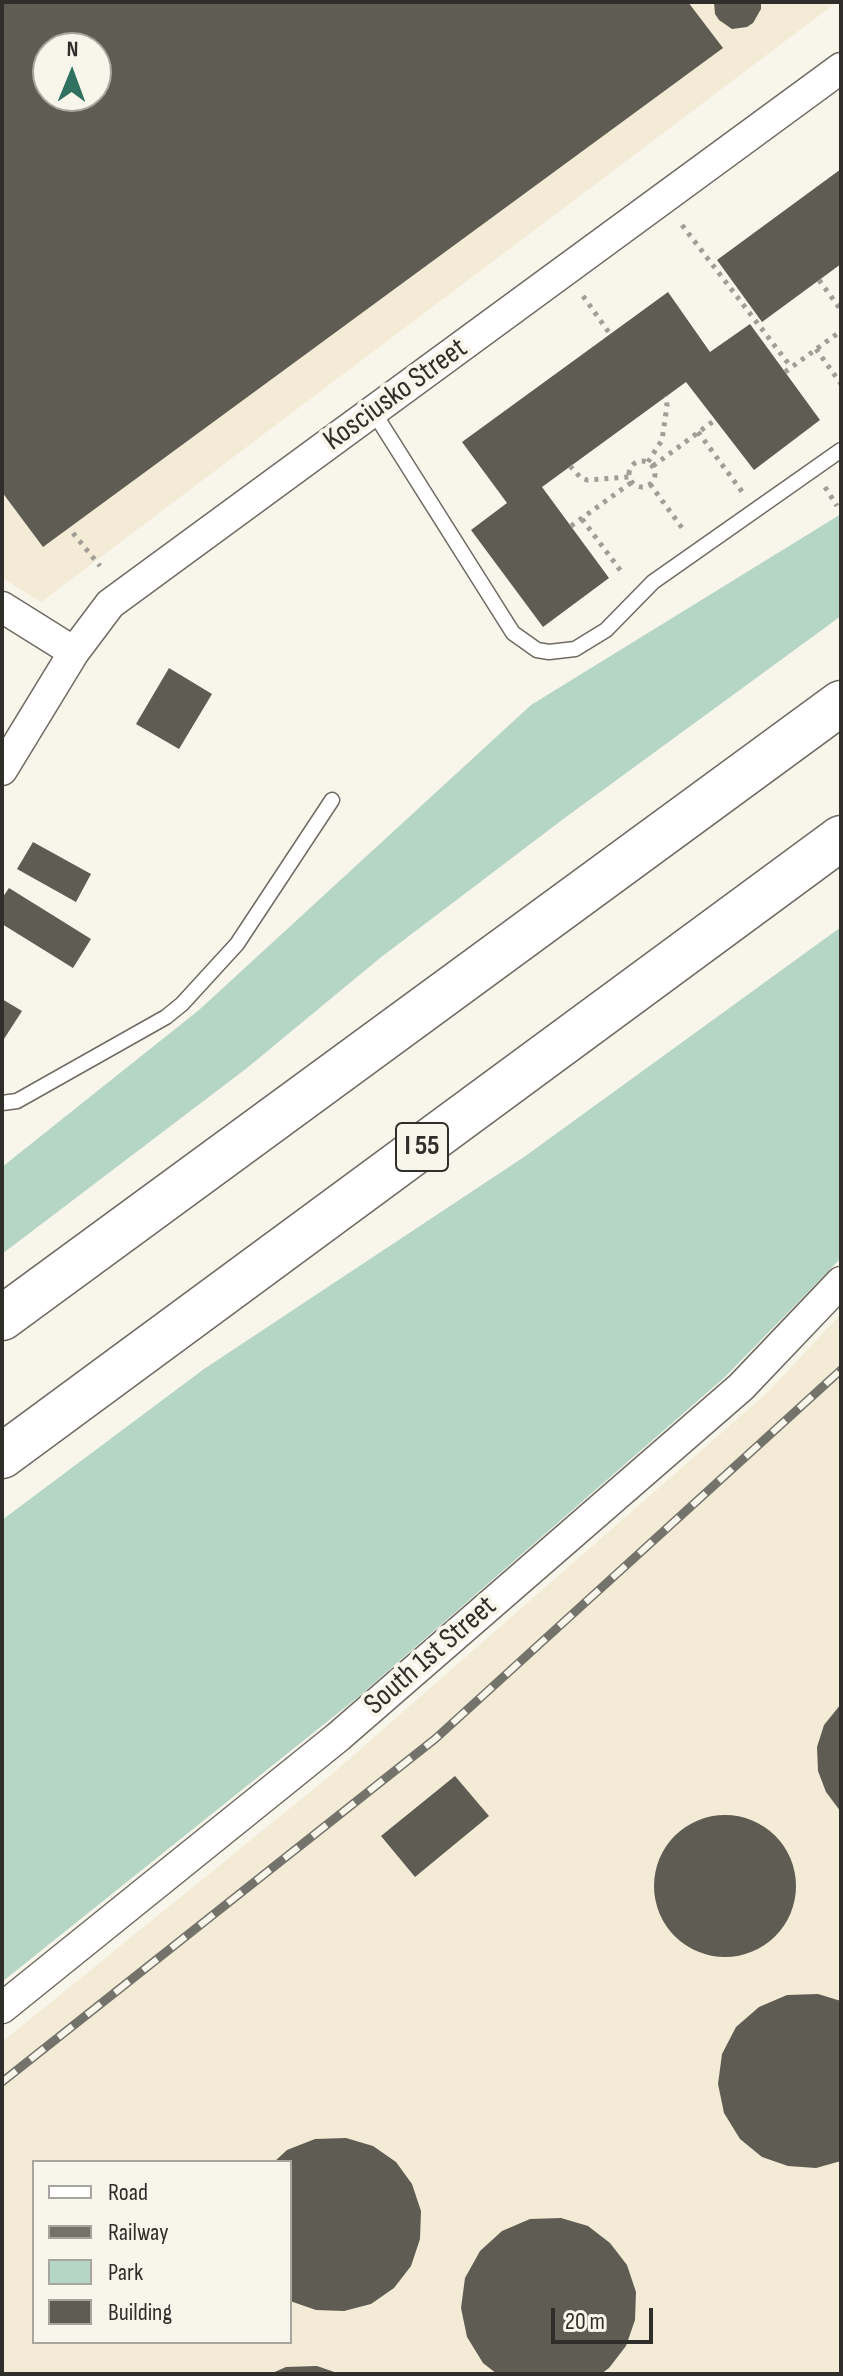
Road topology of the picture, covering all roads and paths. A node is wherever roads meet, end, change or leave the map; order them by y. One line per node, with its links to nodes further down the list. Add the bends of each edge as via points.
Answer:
1 (841, 68): 11 (street, Kosciusko Street)
2 (681, 224): 8 (path, via 788,369)
3 (819, 280): 5 (path)
4 (583, 296): 7 (path)
5 (841, 310)
6 (841, 331): 8 (path)
7 (610, 334)
8 (816, 349): 9 (path)
9 (841, 384)
10 (666, 396): 15 (path, via 662,440)
11 (373, 411): 23 (lane, via 513,633 537,650 575,649 606,630 653,582); 27 (street, Kosciusko Street, via 110,604)
12 (715, 420): 13 (path)
13 (698, 432): 15 (path); 19 (path)
14 (841, 450): 19 (lane)
15 (650, 464): 17 (path, via 635,463); 18 (path, via 656,475)
16 (570, 466): 17 (path, via 587,480)
17 (631, 480): 18 (path, via 641,487); 20 (path)
18 (650, 484): 23 (path)
19 (756, 510): 23 (lane)
20 (582, 519): 21 (path); 25 (path)
21 (571, 526)
22 (73, 533): 24 (path)
23 (699, 551)
24 (100, 566)
25 (623, 574)
26 (2, 607): 27 (street)
27 (74, 652): 29 (street, Kosciusko Street)
28 (841, 703): 34 (highway)
29 (2, 770)
30 (332, 800): 32 (lane, via 237,944 182,1004 17,1101)
31 (841, 838): 35 (highway, I 55)
32 (2, 1103)
33 (841, 1282): 36 (street, South 1st Street, via 741,1387 350,1727)
34 (2, 1318)
35 (2, 1456)
36 (2, 2008)

